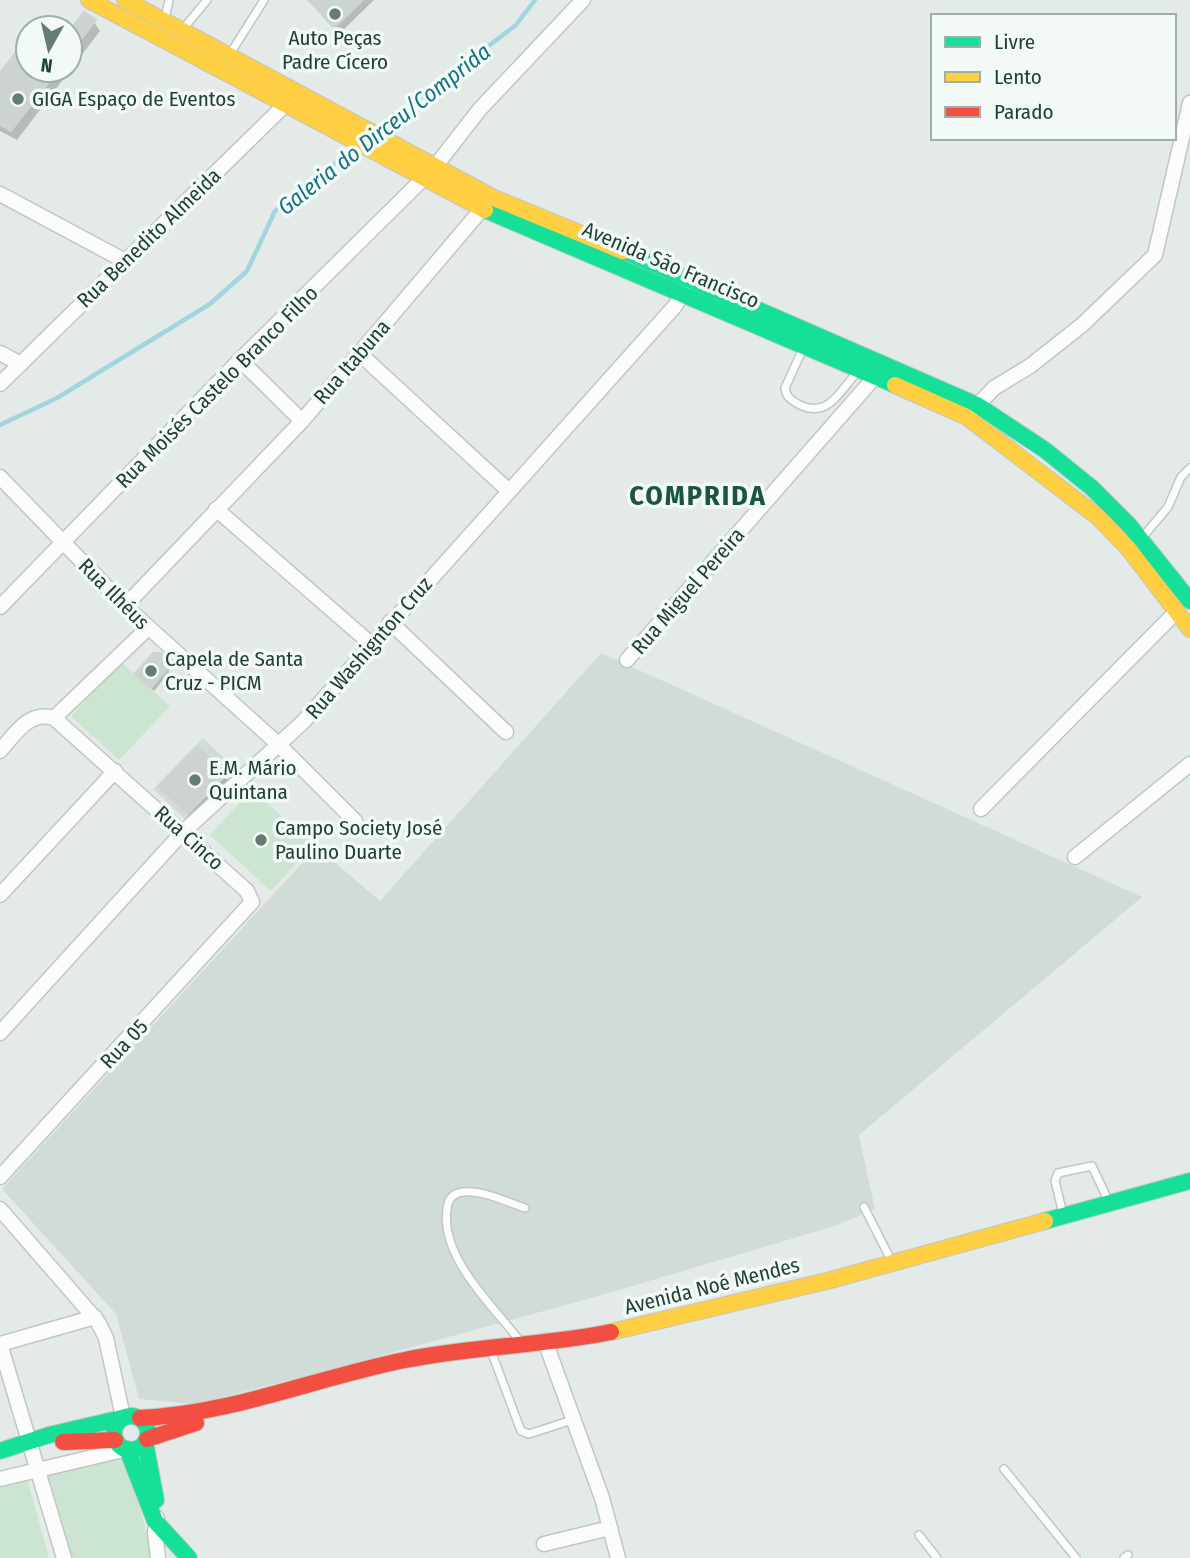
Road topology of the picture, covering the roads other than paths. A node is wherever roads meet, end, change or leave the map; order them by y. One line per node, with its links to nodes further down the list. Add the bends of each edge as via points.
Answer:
1 (89, 0): 10 (street, Avenida São Francisco)
2 (125, 0): 7 (street, Avenida São Francisco)
3 (169, 0): 7 (lane)
4 (207, 0): 8 (lane)
5 (264, 0): 9 (lane)
6 (583, 0): 13 (street, Rua Moisés Castelo Branco Filho, via 480,109)
7 (164, 20): 8 (street, Avenida São Francisco)
8 (183, 29): 9 (street, Avenida São Francisco)
9 (230, 55): 10 (street, Avenida São Francisco)
10 (292, 97): 12 (street, Avenida São Francisco); 17 (street, Rua Benedito Almeida)
11 (1190, 103): 28 (street, via 1154,255 1082,325 994,388)
12 (372, 143): 13 (street, Avenida São Francisco); 14 (street, Avenida São Francisco)
13 (434, 168): 14 (street, Rua Moisés Castelo Branco Filho); 18 (street, Avenida São Francisco, via 522,210)
14 (422, 180): 16 (street, Avenida São Francisco); 23 (street, Rua Moisés Castelo Branco Filho)
15 (0, 194): 17 (street)
16 (482, 209): 19 (street, Avenida São Francisco); 22 (street, Rua Itabuna)
17 (125, 261): 24 (street, Rua Benedito Almeida)
18 (691, 278): 19 (street, Rua Washignton Cruz); 20 (street, Avenida São Francisco)
19 (684, 293): 20 (street, Avenida São Francisco); 32 (street, Rua Washignton Cruz)
20 (800, 336): 25 (street, Avenida São Francisco); 25 (lane, via 785,388 790,399 809,410 826,407); 26 (street, Avenida São Francisco)
21 (0, 353): 24 (street)
22 (360, 354): 29 (street, Rua Itabuna); 32 (street)
23 (240, 360): 29 (street); 34 (street, Rua Moisés Castelo Branco Filho)
24 (21, 364): 27 (street, Rua Benedito Almeida)
25 (860, 368): 26 (street, Avenida São Francisco)
26 (882, 369): 28 (street, Avenida São Francisco); 43 (street, Rua Miguel Pereira)
27 (0, 384)
28 (972, 411): 35 (street, Avenida São Francisco)
29 (302, 421): 33 (street, Rua Itabuna)
30 (1190, 468): 35 (lane, via 1168,507)
31 (0, 477): 34 (street, Rua Ilhéus)
32 (509, 491): 39 (street, Rua Washignton Cruz)
33 (216, 509): 36 (street, Rua Itabuna); 42 (street)
34 (63, 543): 36 (street, Rua Ilhéus); 38 (street, Rua Moisés Castelo Branco Filho)
35 (1135, 543): 37 (street, Avenida São Francisco)
36 (125, 606): 40 (street, Rua Ilhéus)
37 (1183, 606): 41 (street, Avenida São Francisco); 50 (street)
38 (0, 607)
39 (390, 622): 42 (street, Rua Washignton Cruz); 45 (street)
40 (148, 628): 44 (street); 46 (street, Rua Ilhéus)
41 (1190, 629)
42 (371, 644): 46 (street, Rua Washignton Cruz)
43 (627, 660)
44 (54, 718): 47 (street, via 41,715 28,720); 49 (street, Rua Cinco)
45 (506, 732)
46 (278, 744): 51 (street, Rua Ilhéus); 52 (street, Rua Washignton Cruz)
47 (0, 751)
48 (1190, 764): 53 (street)
49 (115, 771): 52 (street, Rua Cinco); 54 (street)
50 (981, 809)
51 (355, 821)
52 (183, 833): 55 (street, Rua Cinco, via 247,891 252,902); 56 (street, Rua Washignton Cruz)
53 (1075, 857)
54 (0, 895)
55 (248, 910): 57 (street, Rua 05)
56 (0, 1033)
57 (0, 1177)
58 (1190, 1181): 59 (street, Avenida Noé Mendes)
59 (1109, 1203): 63 (street, Avenida Noé Mendes); 63 (lane, via 1092,1166 1063,1170 1055,1181)
60 (864, 1207): 64 (lane)
61 (525, 1208): 68 (lane, via 465,1192 448,1201 446,1213 453,1253)
62 (0, 1209): 65 (street)
63 (1063, 1215): 64 (street, Avenida Noé Mendes)
64 (893, 1263): 66 (street, Avenida Noé Mendes, via 657,1322)
65 (95, 1317): 67 (street); 71 (street)
66 (545, 1342): 68 (street, Avenida Noé Mendes); 72 (street)
67 (0, 1344): 75 (street)
68 (522, 1344): 69 (street, Avenida Noé Mendes)
69 (490, 1348): 70 (street, Avenida Noé Mendes, via 391,1363); 72 (lane, via 521,1430 528,1434)
70 (238, 1404): 71 (street, Avenida Noé Mendes, via 171,1417); 73 (street, Avenida Noé Mendes, via 218,1416)
71 (130, 1417): 73 (street, via 147,1427); 74 (street, via 115,1426); 75 (street, Avenida Noé Mendes)
72 (572, 1420): 81 (street)
73 (146, 1441): 74 (street, via 135,1449); 80 (street)
74 (121, 1444): 75 (street, Avenida Noé Mendes, via 78,1439); 77 (street); 80 (street)
75 (29, 1445): 76 (street, Avenida Noé Mendes); 77 (street)
76 (5, 1450)
77 (36, 1469): 79 (street); 84 (street)
78 (1004, 1469): 89 (lane)
79 (0, 1479)
80 (159, 1523): 85 (street); 86 (street)
81 (610, 1528): 83 (street); 87 (street)
82 (919, 1535): 88 (lane)
83 (544, 1544)
84 (64, 1558)
85 (158, 1558)
86 (189, 1558)
87 (618, 1558)
88 (937, 1558)
89 (1076, 1558)

